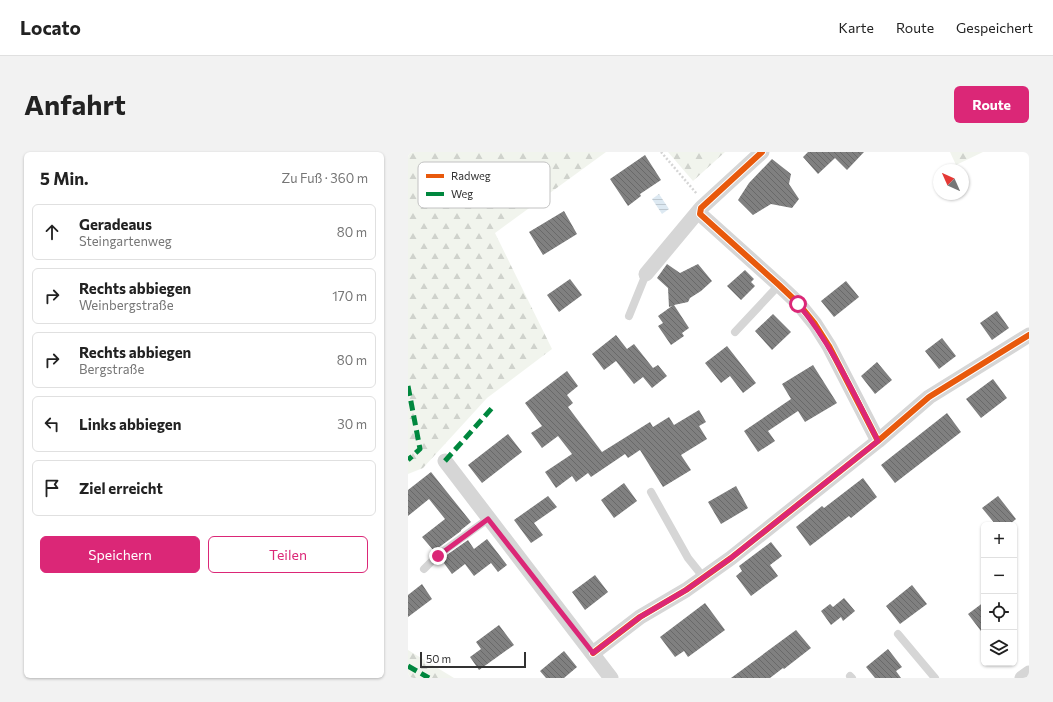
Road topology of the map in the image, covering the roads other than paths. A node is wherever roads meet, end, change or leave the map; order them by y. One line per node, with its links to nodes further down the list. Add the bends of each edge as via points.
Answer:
1 (762, 152): 2 (street)
2 (702, 208): 3 (street); 4 (street)
3 (646, 274): 5 (lane)
4 (779, 285): 6 (lane); 8 (street, via 798,304 829,346)
5 (629, 316)
6 (735, 332)
7 (1029, 335): 8 (street, via 930,397)
8 (878, 441): 13 (street)
9 (445, 462): 11 (street)
10 (651, 492): 13 (lane, via 688,558)
11 (488, 519): 12 (lane); 15 (street)
12 (424, 569)
13 (704, 578): 15 (street, via 640,617)
14 (898, 634): 18 (lane)
15 (593, 653): 17 (street)
16 (1029, 673): 19 (street)
17 (611, 678)
18 (935, 678)
19 (1022, 678)

